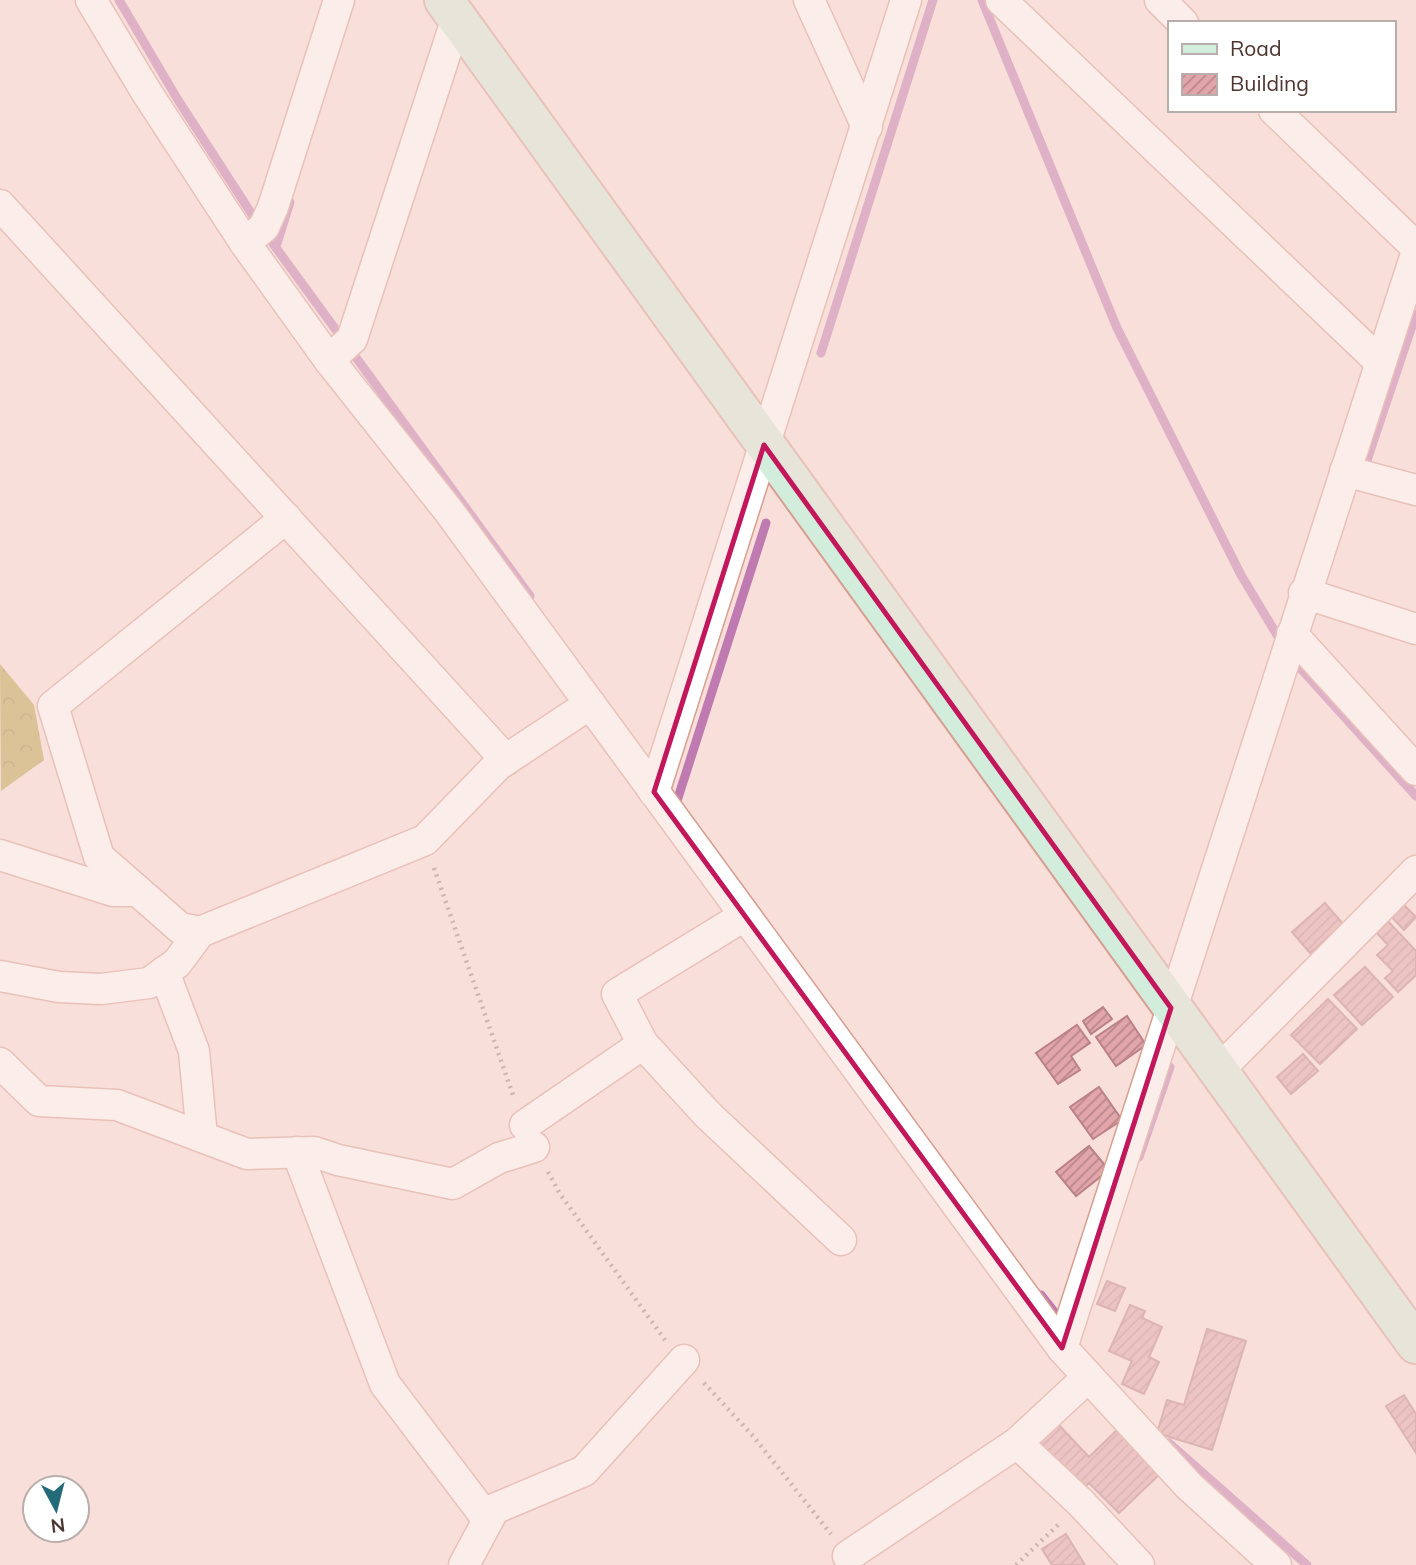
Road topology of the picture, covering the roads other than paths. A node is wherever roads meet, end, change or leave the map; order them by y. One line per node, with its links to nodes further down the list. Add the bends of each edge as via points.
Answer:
1 (91, 0): 12 (street, via 147,93)
2 (339, 0): 12 (street)
3 (809, 0): 10 (street)
4 (906, 0): 10 (street)
5 (1001, 0): 15 (street)
6 (1160, 0): 8 (street)
7 (450, 9): 14 (street); 16 (street)
8 (1181, 21)
9 (1276, 112): 13 (street)
10 (867, 127): 16 (street)
11 (0, 205): 19 (street)
12 (255, 235): 14 (street)
13 (1414, 262): 15 (street)
14 (340, 350): 23 (street, via 448,510)
15 (1380, 362): 17 (street)
16 (764, 445): 26 (street); 34 (street)
17 (1356, 474): 18 (street); 20 (street)
18 (1416, 491)
19 (286, 518): 24 (street); 29 (street, via 53,706 99,857)
20 (1313, 596): 21 (street); 22 (street)
21 (1416, 629)
22 (1293, 644): 25 (street); 34 (street)
23 (590, 704): 24 (street); 26 (street)
24 (506, 760): 31 (street, via 425,840)
25 (1416, 769)
26 (654, 792): 30 (street)
27 (0, 855): 29 (street, via 113,891)
28 (1416, 872): 37 (street)
29 (138, 891): 31 (street, via 180,928)
30 (744, 916): 35 (street, via 617,994); 41 (street)
31 (200, 932): 32 (street, via 177,963)
32 (164, 972): 33 (street, via 149,983 101,989); 38 (street, via 194,1051)
33 (0, 976)
34 (1171, 1007): 37 (street); 41 (street)
35 (643, 1044): 39 (street, via 529,1136 453,1184); 40 (street, via 708,1115)
36 (0, 1063): 38 (street, via 39,1101 117,1105)
37 (1217, 1071): 42 (street)
38 (202, 1137): 39 (street, via 247,1154)
39 (297, 1152): 46 (street, via 385,1384)
40 (841, 1240)
41 (1066, 1335): 44 (street)
42 (1416, 1345)
43 (684, 1360): 46 (street, via 584,1471 494,1508)
44 (1087, 1378): 45 (street); 50 (street, via 1189,1486)
45 (1017, 1443): 47 (street); 49 (street)
46 (488, 1520): 48 (street)
47 (848, 1556)
48 (464, 1565)
49 (1139, 1565)
50 (1276, 1565)

